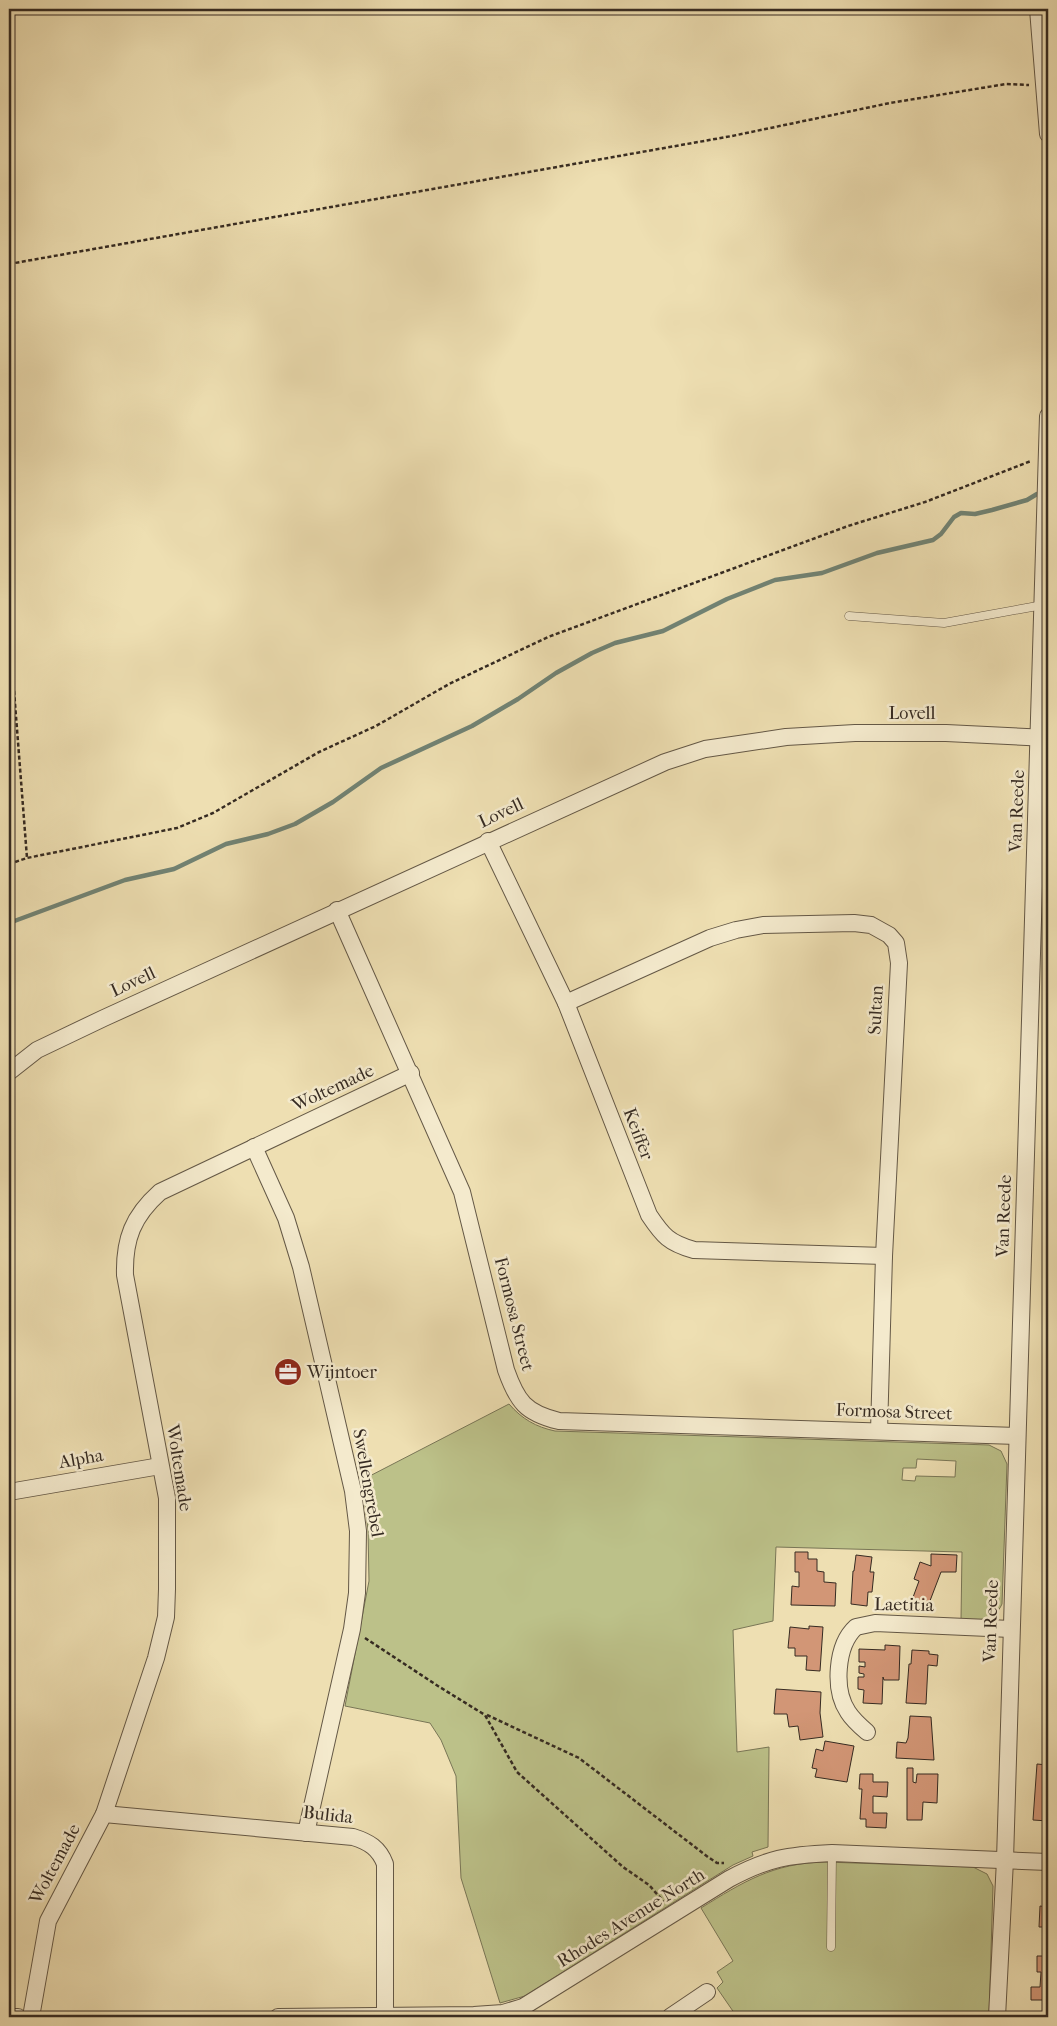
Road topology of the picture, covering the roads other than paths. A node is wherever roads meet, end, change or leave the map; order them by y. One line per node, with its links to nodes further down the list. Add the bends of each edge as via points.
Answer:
1 (1038, 9): 2 (street)
2 (1048, 134)
3 (1048, 416): 4 (street, Van Reede)
4 (1043, 606): 5 (lane, via 944,622); 6 (street, Van Reede)
5 (849, 616)
6 (1044, 738): 7 (street, Lovell, via 855,733 786,737 705,749 640,772); 15 (street, Van Reede)
7 (488, 841): 8 (street, Lovell); 9 (street, Keiffer)
8 (337, 910): 10 (street, Lovell, via 37,1050); 11 (street, Formosa Street)
9 (566, 1004): 13 (street, Keiffer, via 649,1215 670,1242 694,1250); 13 (street, Sultan, via 710,938 736,930 763,925 854,923 871,925 889,935 896,943 899,963)
10 (9, 1072)
11 (411, 1073): 12 (street, Woltemade); 14 (street, Formosa Street, via 462,1192 514,1392 540,1417 558,1421)
12 (254, 1147): 16 (street, Woltemade, via 160,1192 144,1206 126,1244 125,1275); 21 (street, Swellengrebel, via 286,1218 301,1267 353,1491 358,1531 358,1593 352,1629)
13 (884, 1256): 14 (street, Sultan)
14 (879, 1432): 15 (street, Formosa Street)
15 (1017, 1436): 18 (street, Van Reede)
16 (160, 1466): 17 (street, Alpha); 20 (street, Woltemade, via 168,1518 166,1617 156,1658)
17 (9, 1492)
18 (1011, 1629): 19 (street, Laetitia, via 876,1624 856,1627 845,1640 839,1680 847,1712); 23 (street, Van Reede)
19 (867, 1732)
20 (104, 1814): 21 (street, Bulida); 31 (street, Woltemade, via 48,1921)
21 (306, 1833): 29 (street, Bulida, via 353,1837 374,1846 381,1854 385,1864)
22 (832, 1853): 23 (street, Rhodes Avenue North); 25 (lane); 27 (street, Rhodes Avenue North, via 803,1854 756,1864 675,1913)
23 (1004, 1860): 24 (street, Rhodes Avenue North); 34 (street, Van Reede)
24 (1048, 1862)
25 (831, 1947)
26 (707, 1992): 33 (street)
27 (526, 2012): 29 (street, Rhodes Avenue North)
28 (9, 2016): 30 (street)
29 (385, 2016): 32 (street, Rhodes Avenue North)
30 (18, 2017)
31 (31, 2017)
32 (278, 2017)
33 (670, 2017)
34 (998, 2017)

